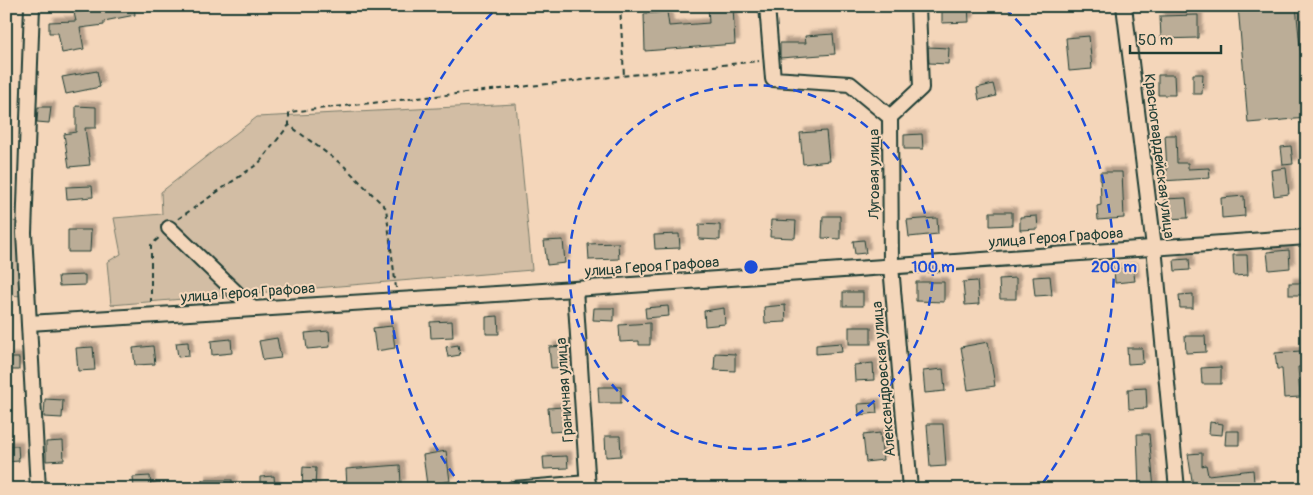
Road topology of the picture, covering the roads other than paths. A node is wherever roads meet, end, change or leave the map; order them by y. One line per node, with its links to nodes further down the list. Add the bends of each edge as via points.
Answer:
1 (32, 6): 12 (street, via 24,233)
2 (767, 6): 5 (street, via 773,79 850,84)
3 (918, 6): 5 (street, Луговая улица, via 921,88)
4 (1124, 6): 8 (street, Красногвардейская улица)
5 (890, 117): 9 (street, Луговая улица)
6 (169, 228): 11 (street)
7 (1307, 237): 8 (street, улица Героя Графова)
8 (1154, 247): 9 (street, улица Героя Графова); 17 (street, Красногвардейская улица)
9 (891, 266): 10 (street, улица Героя Графова); 16 (street, Александровская улица)
10 (575, 289): 11 (street, улица Героя Графова); 13 (street, Граничная улица)
11 (253, 309): 12 (street, улица Героя Графова)
12 (29, 323): 14 (street)
13 (588, 486): 15 (street)
14 (38, 489)
15 (513, 489)
16 (910, 489)
17 (1177, 489)

